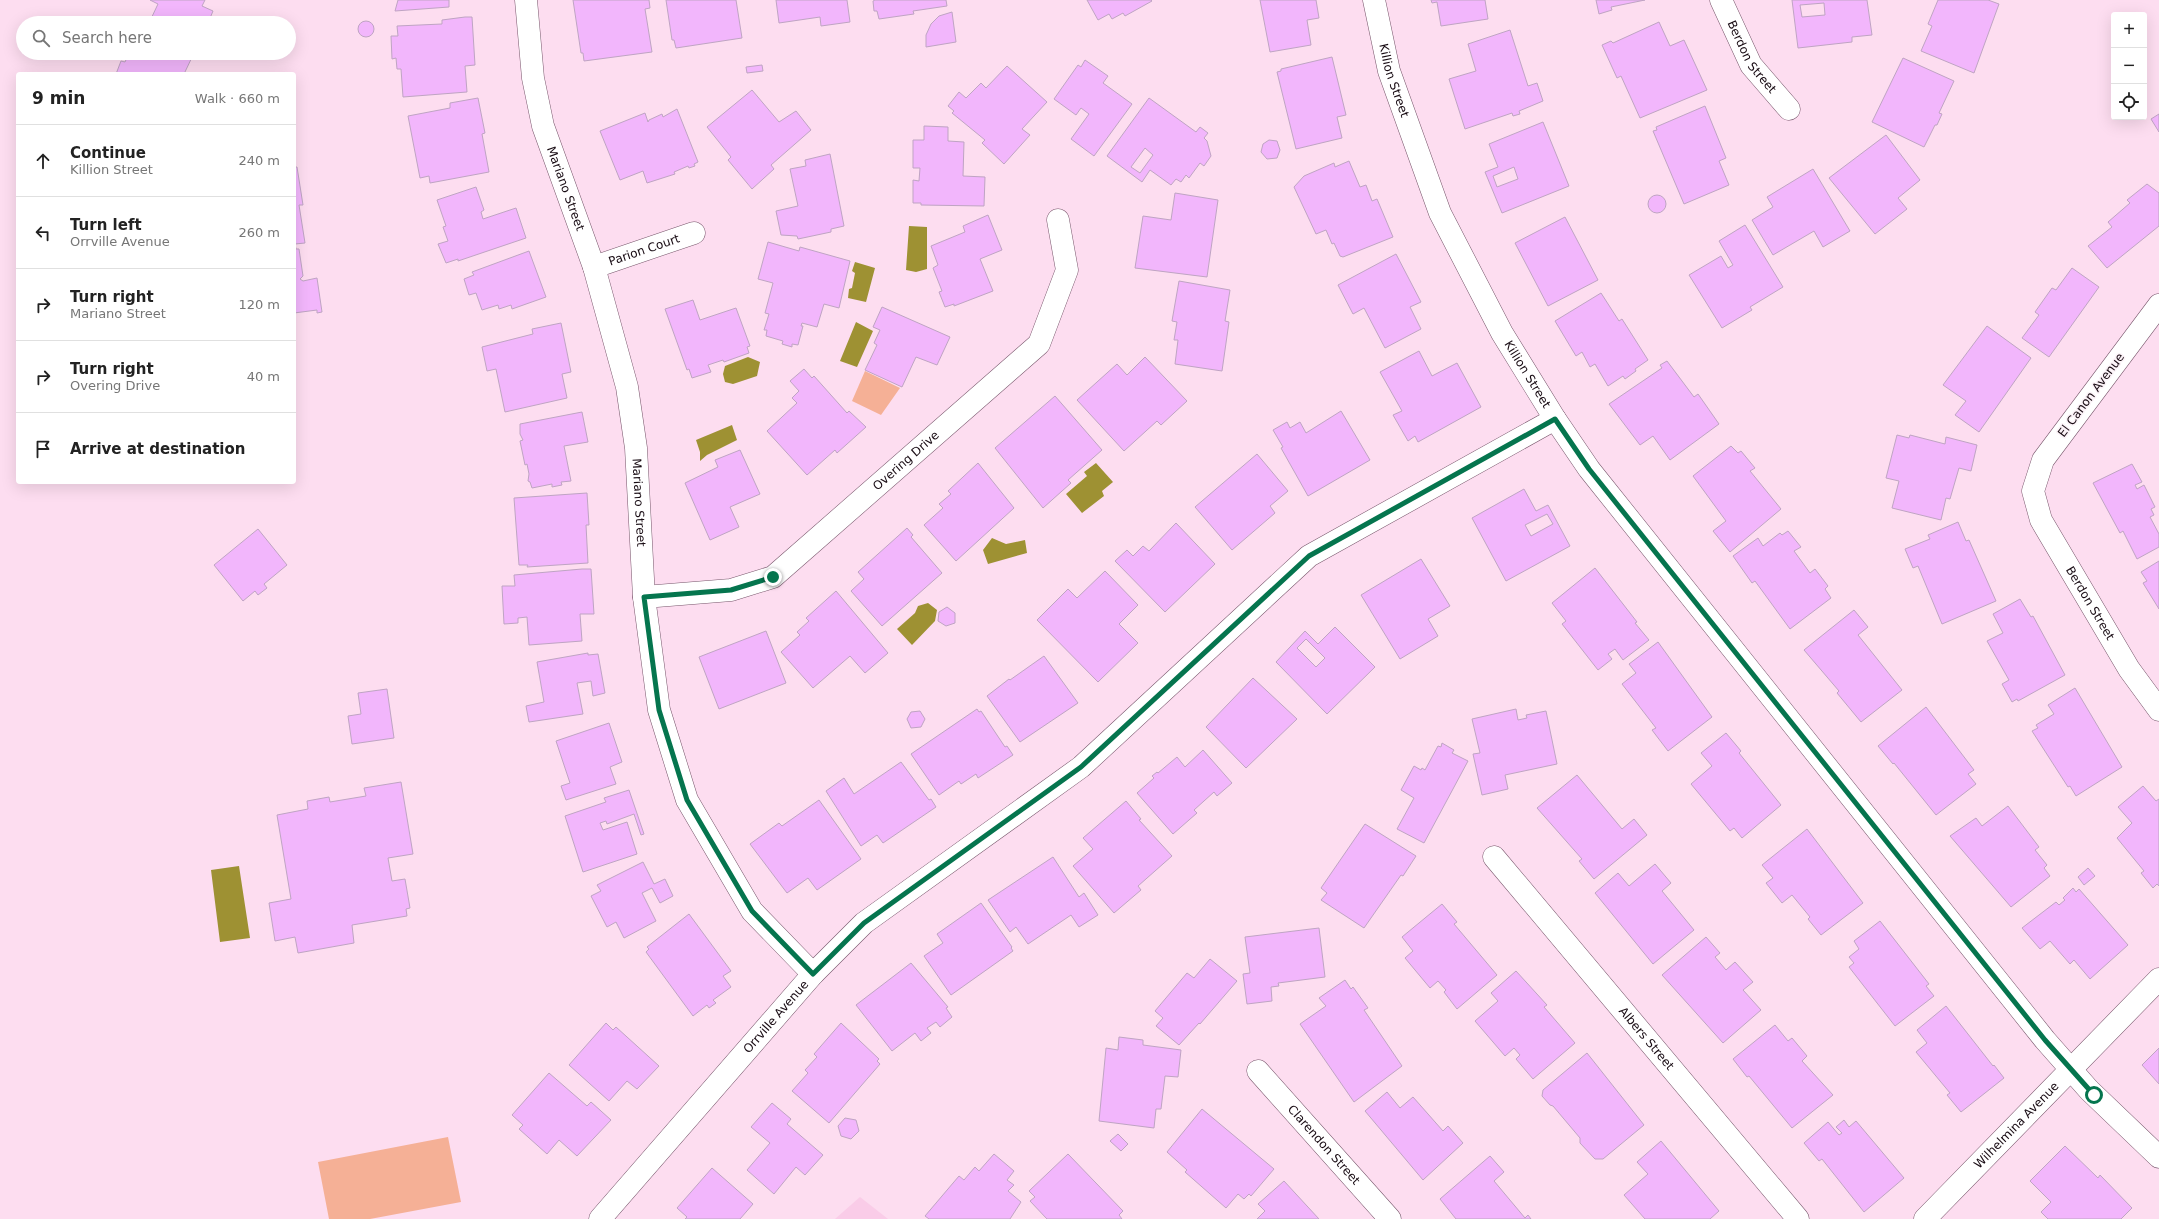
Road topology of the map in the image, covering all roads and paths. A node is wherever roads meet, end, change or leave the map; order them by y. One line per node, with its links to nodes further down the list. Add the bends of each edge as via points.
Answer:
1 (526, 0): 7 (street, Mariano Street, via 533,78 543,126)
2 (1374, 0): 9 (street, Killion Street, via 1389,71 1440,213 1502,333)
3 (1721, 0): 4 (street, Berdon Street, via 1751,65)
4 (1789, 108)
5 (1058, 220): 11 (street, Overing Drive, via 1067,270 1039,344 773,577 731,590)
6 (694, 233): 7 (street, Parion Court)
7 (594, 267): 11 (street, Mariano Street, via 628,394 636,448)
8 (2159, 305): 10 (street, El Canon Avenue, via 2043,460)
9 (1555, 419): 14 (street, Orrville Avenue, via 1309,556 1081,767 864,923); 16 (street, Killion Street, via 1594,475)
10 (2033, 490): 12 (street, Berdon Street, via 2041,520 2129,668)
11 (644, 597): 14 (street, Mariano Street, via 659,710 687,800 752,911)
12 (2159, 710)
13 (1494, 857): 21 (street, Albers Street)
14 (813, 974): 19 (street, Orrville Avenue)
15 (2159, 979): 16 (street, Wilhelmina Avenue)
16 (2071, 1069): 18 (street, Killion Street, via 2094,1095); 22 (street, Wilhelmina Avenue)
17 (1258, 1071): 20 (street, Clarendon Street)
18 (2159, 1157)
19 (600, 1219)
20 (1390, 1219)
21 (1798, 1219)
22 (1925, 1219)

